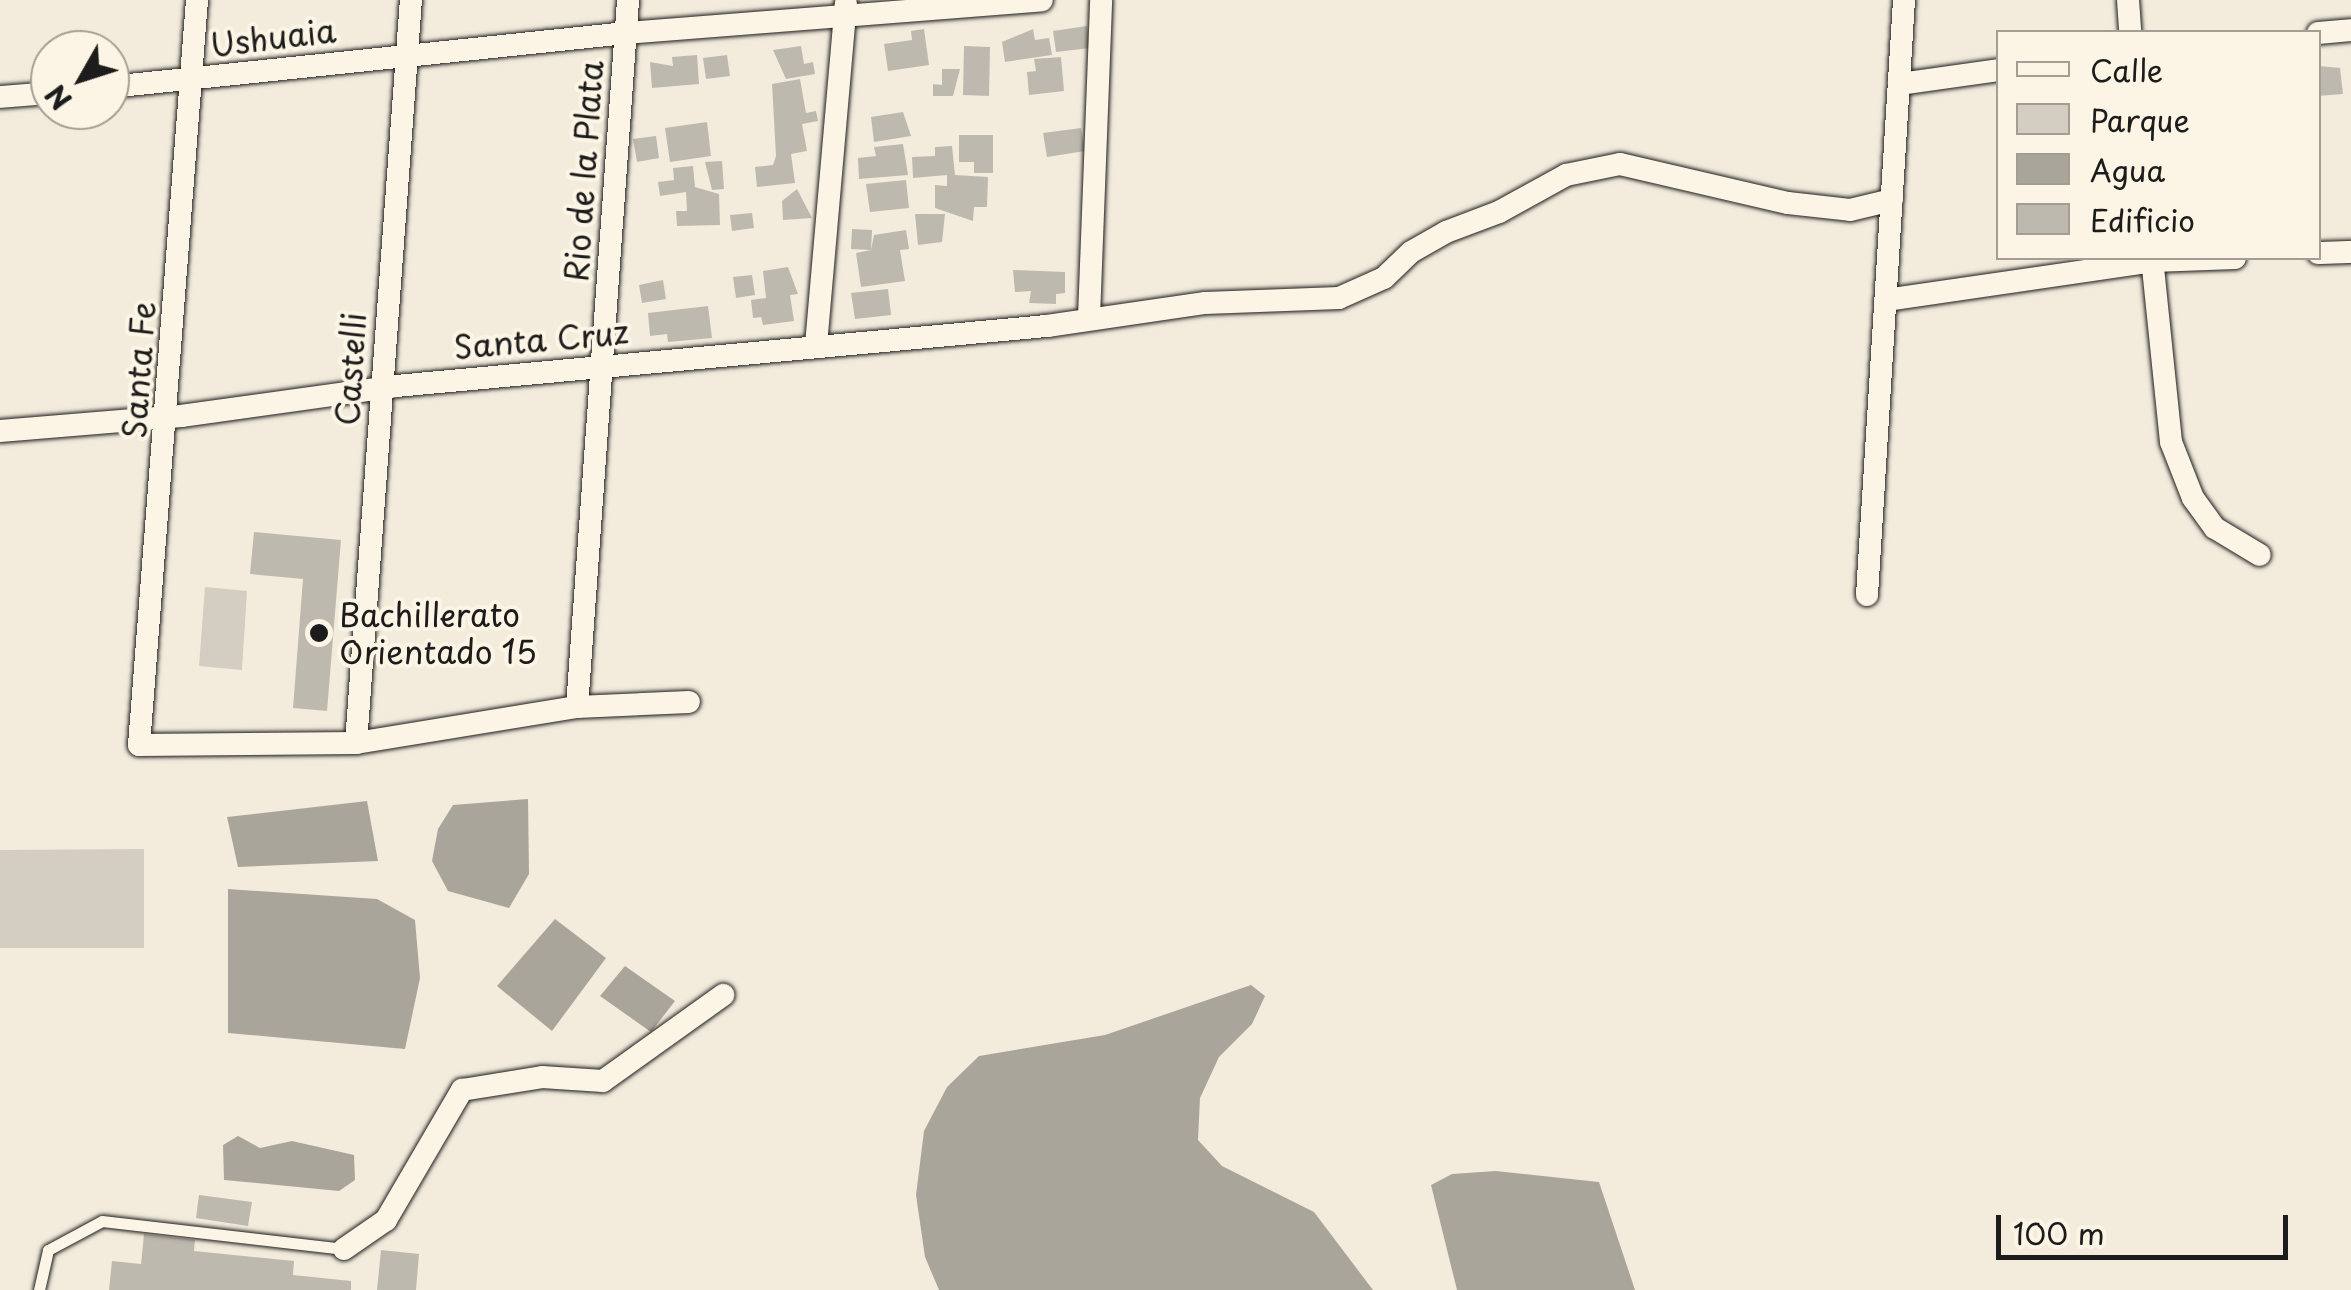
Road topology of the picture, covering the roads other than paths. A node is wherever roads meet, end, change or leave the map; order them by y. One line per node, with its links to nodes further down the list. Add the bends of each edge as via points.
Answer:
1 (197, 0): 15 (street, Santa Fe)
2 (411, 0): 13 (street, Castelli)
3 (628, 0): 11 (street, Rio de la Plata)
4 (1042, 0): 8 (street, Ushuaia)
5 (1102, 0): 25 (street)
6 (1904, 0): 16 (street)
7 (2128, 0): 9 (street)
8 (846, 7): 11 (street, Ushuaia); 26 (street)
9 (2130, 30)
10 (2351, 30): 12 (street)
11 (626, 33): 13 (street, Ushuaia); 27 (street, Rio de la Plata)
12 (2321, 33)
13 (408, 54): 15 (street, Ushuaia); 28 (street, Castelli)
14 (1996, 70): 16 (street)
15 (192, 79): 17 (street, Ushuaia); 29 (street, Santa Fe)
16 (1899, 84): 20 (street)
17 (130, 85)
18 (30, 95): 19 (street)
19 (0, 98)
20 (1892, 200): 24 (street); 25 (street, Santa Cruz, via 1850,210 1788,203 1620,164 1566,174 1499,212 1446,232 1384,278 1339,298)
21 (2351, 252): 22 (street)
22 (2321, 254)
23 (2152, 260): 24 (street); 31 (street, via 2170,442 2215,528)
24 (1886, 300): 32 (street)
25 (1089, 317): 26 (street, Santa Cruz)
26 (816, 345): 27 (street, Santa Cruz)
27 (600, 366): 28 (street, Santa Cruz); 34 (street, Rio de la Plata)
28 (381, 389): 29 (street, Santa Cruz); 35 (street, Castelli)
29 (167, 417): 30 (street, Santa Cruz); 35 (street, Santa Fe, via 139,745)
30 (0, 431)
31 (2260, 555)
32 (1868, 595)
33 (689, 702): 34 (street)
34 (577, 707): 35 (street)
35 (356, 743)
36 (723, 995): 37 (street, via 603,1081 542,1077 462,1090 386,1220)
37 (344, 1249): 38 (lane, via 102,1221 48,1250)
38 (39, 1290)

